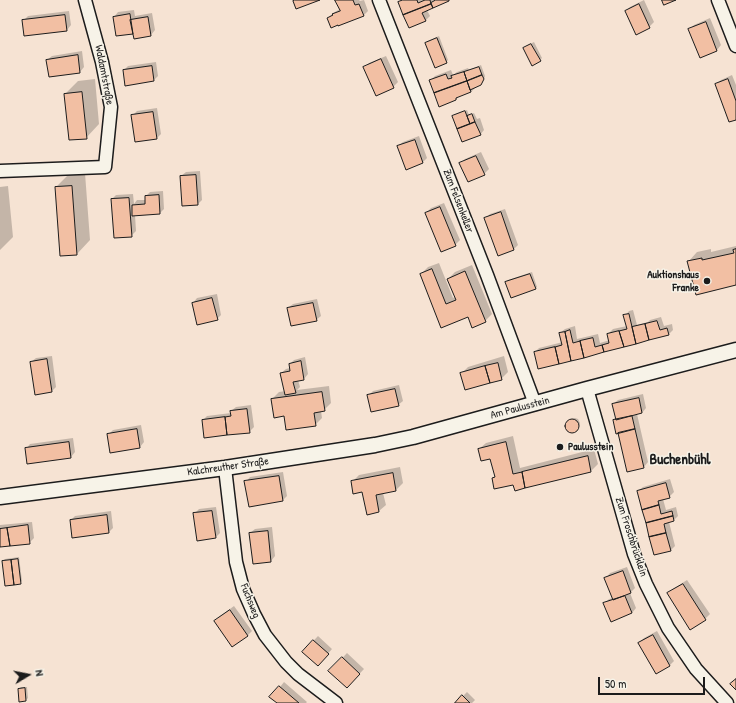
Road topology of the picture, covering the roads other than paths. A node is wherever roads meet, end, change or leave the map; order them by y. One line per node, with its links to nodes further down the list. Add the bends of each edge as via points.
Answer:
1 (85, 0): 5 (street, Waldamtstraße, via 111,107 106,167)
2 (379, 0): 8 (street, Zum Felsenkeller)
3 (718, 0): 4 (street)
4 (736, 46)
5 (0, 171)
6 (736, 350): 7 (street, Am Paulusstein)
7 (587, 389): 8 (street, Am Paulusstein); 13 (street, Zum Froschbrücklein, via 634,554 646,584 668,628 696,669)
8 (535, 404): 9 (street, Am Paulusstein)
9 (453, 426): 10 (street, Kalchreuther Straße, via 375,445)
10 (225, 468): 11 (street, Kalchreuther Straße); 12 (street, Fuchsweg, via 236,562 243,589 254,614 265,635 286,662)
11 (0, 497)
12 (336, 703)
13 (727, 703)

